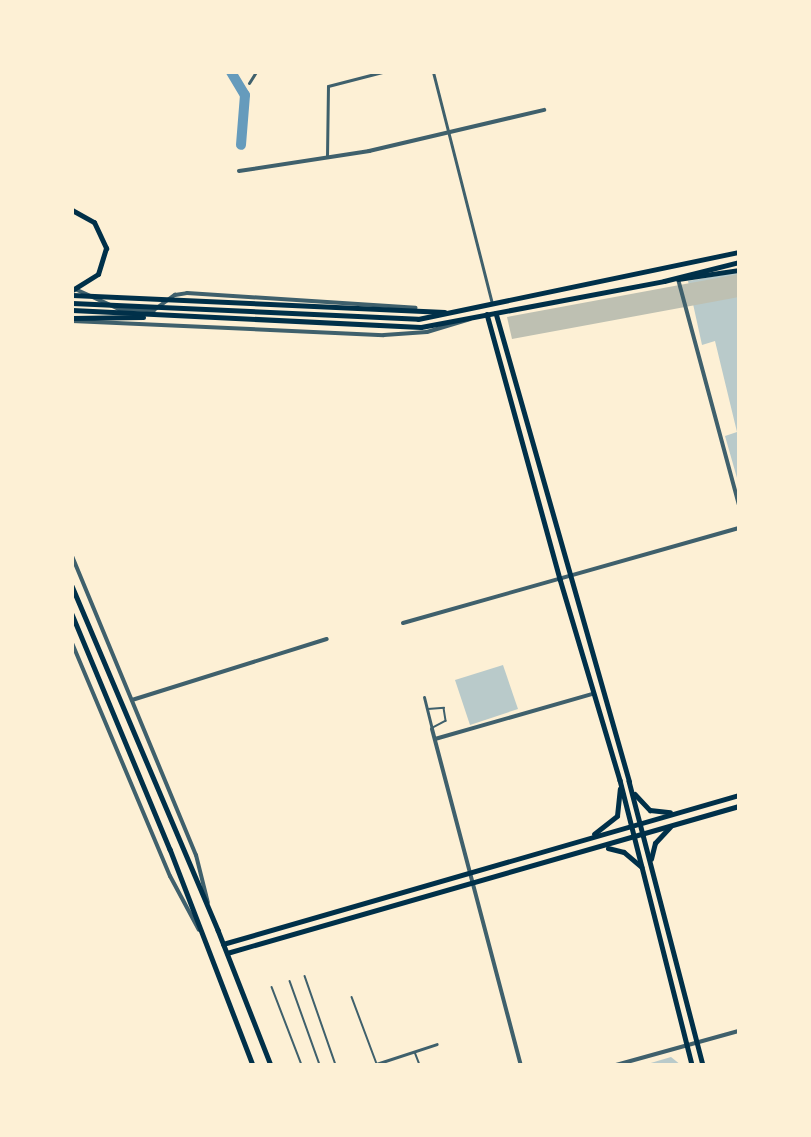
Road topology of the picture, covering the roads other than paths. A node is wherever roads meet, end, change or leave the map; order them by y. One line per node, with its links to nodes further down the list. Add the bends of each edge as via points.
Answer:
1 (256, 72): 4 (street)
2 (382, 72): 7 (street, via 328,86)
3 (433, 72): 6 (street)
4 (249, 83)
5 (544, 110): 6 (street)
6 (449, 132): 7 (street); 18 (street)
7 (327, 157): 8 (street)
8 (239, 171)
9 (72, 210): 15 (highway, via 94,222 106,248 98,274)
10 (739, 252): 18 (highway)
11 (739, 262): 14 (highway)
12 (739, 270): 13 (main road)
13 (678, 279): 14 (main road); 28 (street)
14 (664, 281): 22 (highway)
15 (72, 289): 19 (street, via 114,308 154,310)
16 (72, 295): 21 (highway, via 392,312)
17 (72, 303): 21 (highway, via 411,320)
18 (493, 305): 21 (highway)
19 (162, 306): 21 (street, via 175,295 193,293); 27 (street, via 161,317)
20 (72, 310): 24 (highway)
21 (459, 311)
22 (496, 313): 23 (highway); 31 (main road)
23 (488, 314): 25 (highway); 32 (main road)
24 (175, 316): 25 (highway, via 421,327); 26 (highway)
25 (476, 316): 27 (street, via 455,326 393,335)
26 (72, 319): 27 (street)
27 (166, 324)
28 (739, 505)
29 (739, 528): 31 (street)
30 (72, 556): 40 (street)
31 (570, 576): 32 (street); 45 (main road)
32 (560, 579): 35 (street); 38 (main road)
33 (72, 586): 61 (main road)
34 (72, 614): 62 (main road)
35 (403, 623)
36 (327, 639): 40 (street)
37 (72, 643): 62 (street, via 170,876)
38 (592, 694): 43 (street); 44 (main road)
39 (424, 697): 41 (street)
40 (132, 700): 61 (street, via 196,855)
41 (427, 709): 42 (street); 42 (lane, via 444,708 446,722)
42 (432, 729): 43 (street)
43 (435, 739): 59 (street)
44 (620, 780): 51 (main road); 54 (main road, via 621,802 613,822)
45 (629, 781): 48 (main road, via 636,798 651,810); 49 (main road)
46 (739, 795): 48 (main road)
47 (739, 806): 50 (main road)
48 (682, 811): 49 (main road)
49 (640, 823): 51 (main road); 52 (main road)
50 (672, 825): 52 (main road); 57 (main road, via 655,843)
51 (631, 826): 53 (main road); 54 (main road)
52 (643, 836): 53 (main road); 57 (main road)
53 (635, 838): 55 (main road); 58 (main road)
54 (567, 845): 56 (main road, via 573,851); 59 (main road)
55 (604, 847): 56 (main road); 58 (main road, via 624,852)
56 (568, 857): 60 (main road)
57 (650, 862): 70 (main road)
58 (644, 869): 72 (main road)
59 (471, 873): 60 (street); 63 (main road)
60 (473, 882): 64 (main road); 81 (street)
61 (209, 910): 63 (main road)
62 (204, 938): 75 (main road)
63 (223, 944): 64 (main road)
64 (227, 953): 76 (main road)
65 (305, 976): 79 (lane)
66 (290, 981): 78 (lane)
67 (272, 987): 77 (lane)
68 (352, 997): 74 (lane)
69 (739, 1031): 70 (street)
70 (697, 1043): 72 (street); 84 (main road)
71 (437, 1044): 73 (street)
72 (686, 1046): 82 (street); 83 (main road)
73 (415, 1052): 74 (street); 80 (lane)
74 (378, 1064)
75 (253, 1065)
76 (271, 1065)
77 (302, 1065)
78 (320, 1065)
79 (336, 1065)
80 (420, 1065)
81 (521, 1065)
82 (618, 1065)
83 (692, 1065)
84 (703, 1065)

